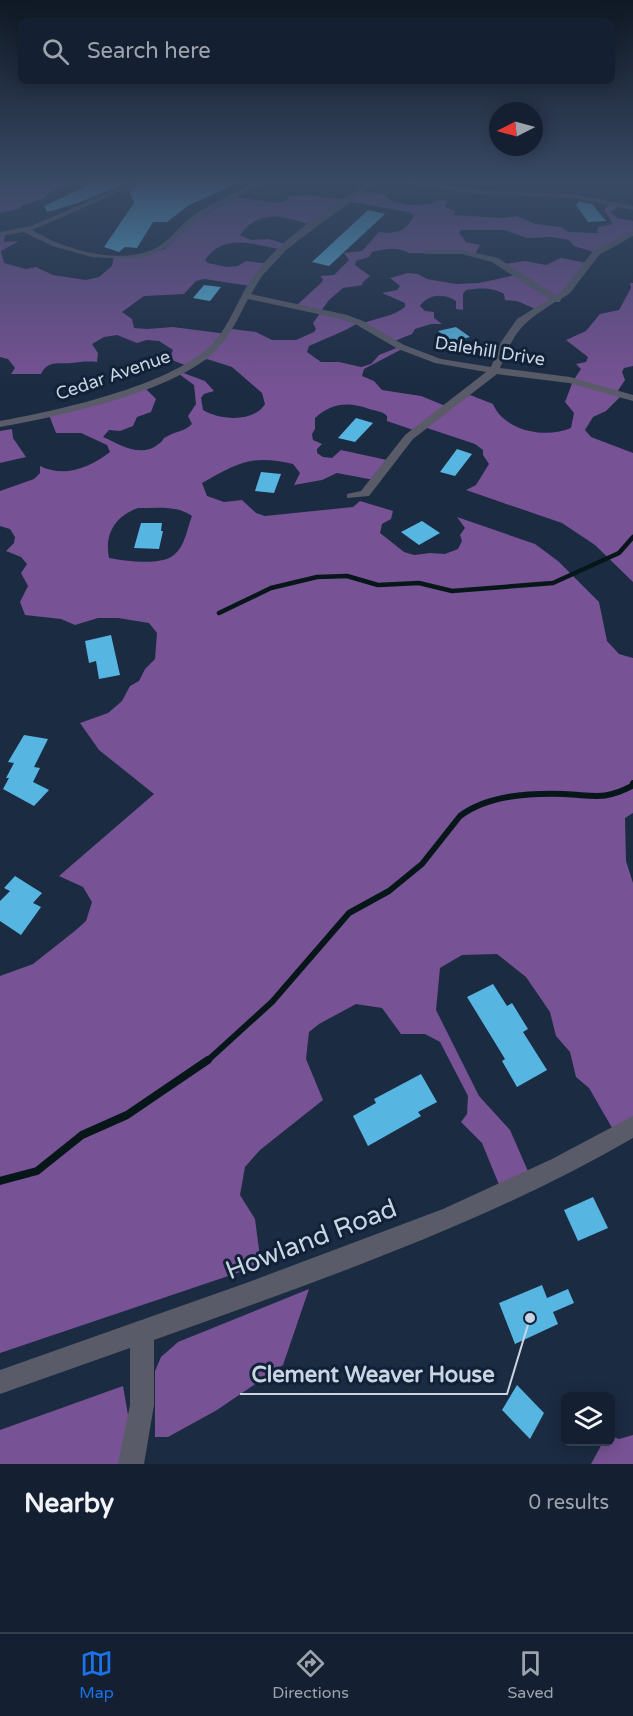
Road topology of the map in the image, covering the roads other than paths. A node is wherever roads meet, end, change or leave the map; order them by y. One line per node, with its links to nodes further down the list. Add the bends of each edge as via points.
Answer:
1 (78, 250): 2 (street, via 113,257)
2 (156, 250)
3 (281, 250): 6 (street, Cedar Avenue)
4 (601, 250): 7 (street)
5 (428, 252): 7 (street, via 462,252 504,263)
6 (244, 295): 8 (street, Dalehill Drive, via 344,317 424,357); 10 (street, Cedar Avenue, via 224,336 189,365 106,398)
7 (557, 300): 8 (street, via 520,321)
8 (494, 371): 9 (street, Dalehill Drive, via 570,380); 11 (street, via 409,437 365,494)
9 (633, 398)
10 (0, 424)
11 (351, 496)
12 (633, 1126): 13 (street, Howland Road, via 578,1159 510,1191 385,1243)
13 (142, 1332): 14 (street, Howland Road); 15 (street, via 142,1405)
14 (0, 1382)
15 (131, 1464)

